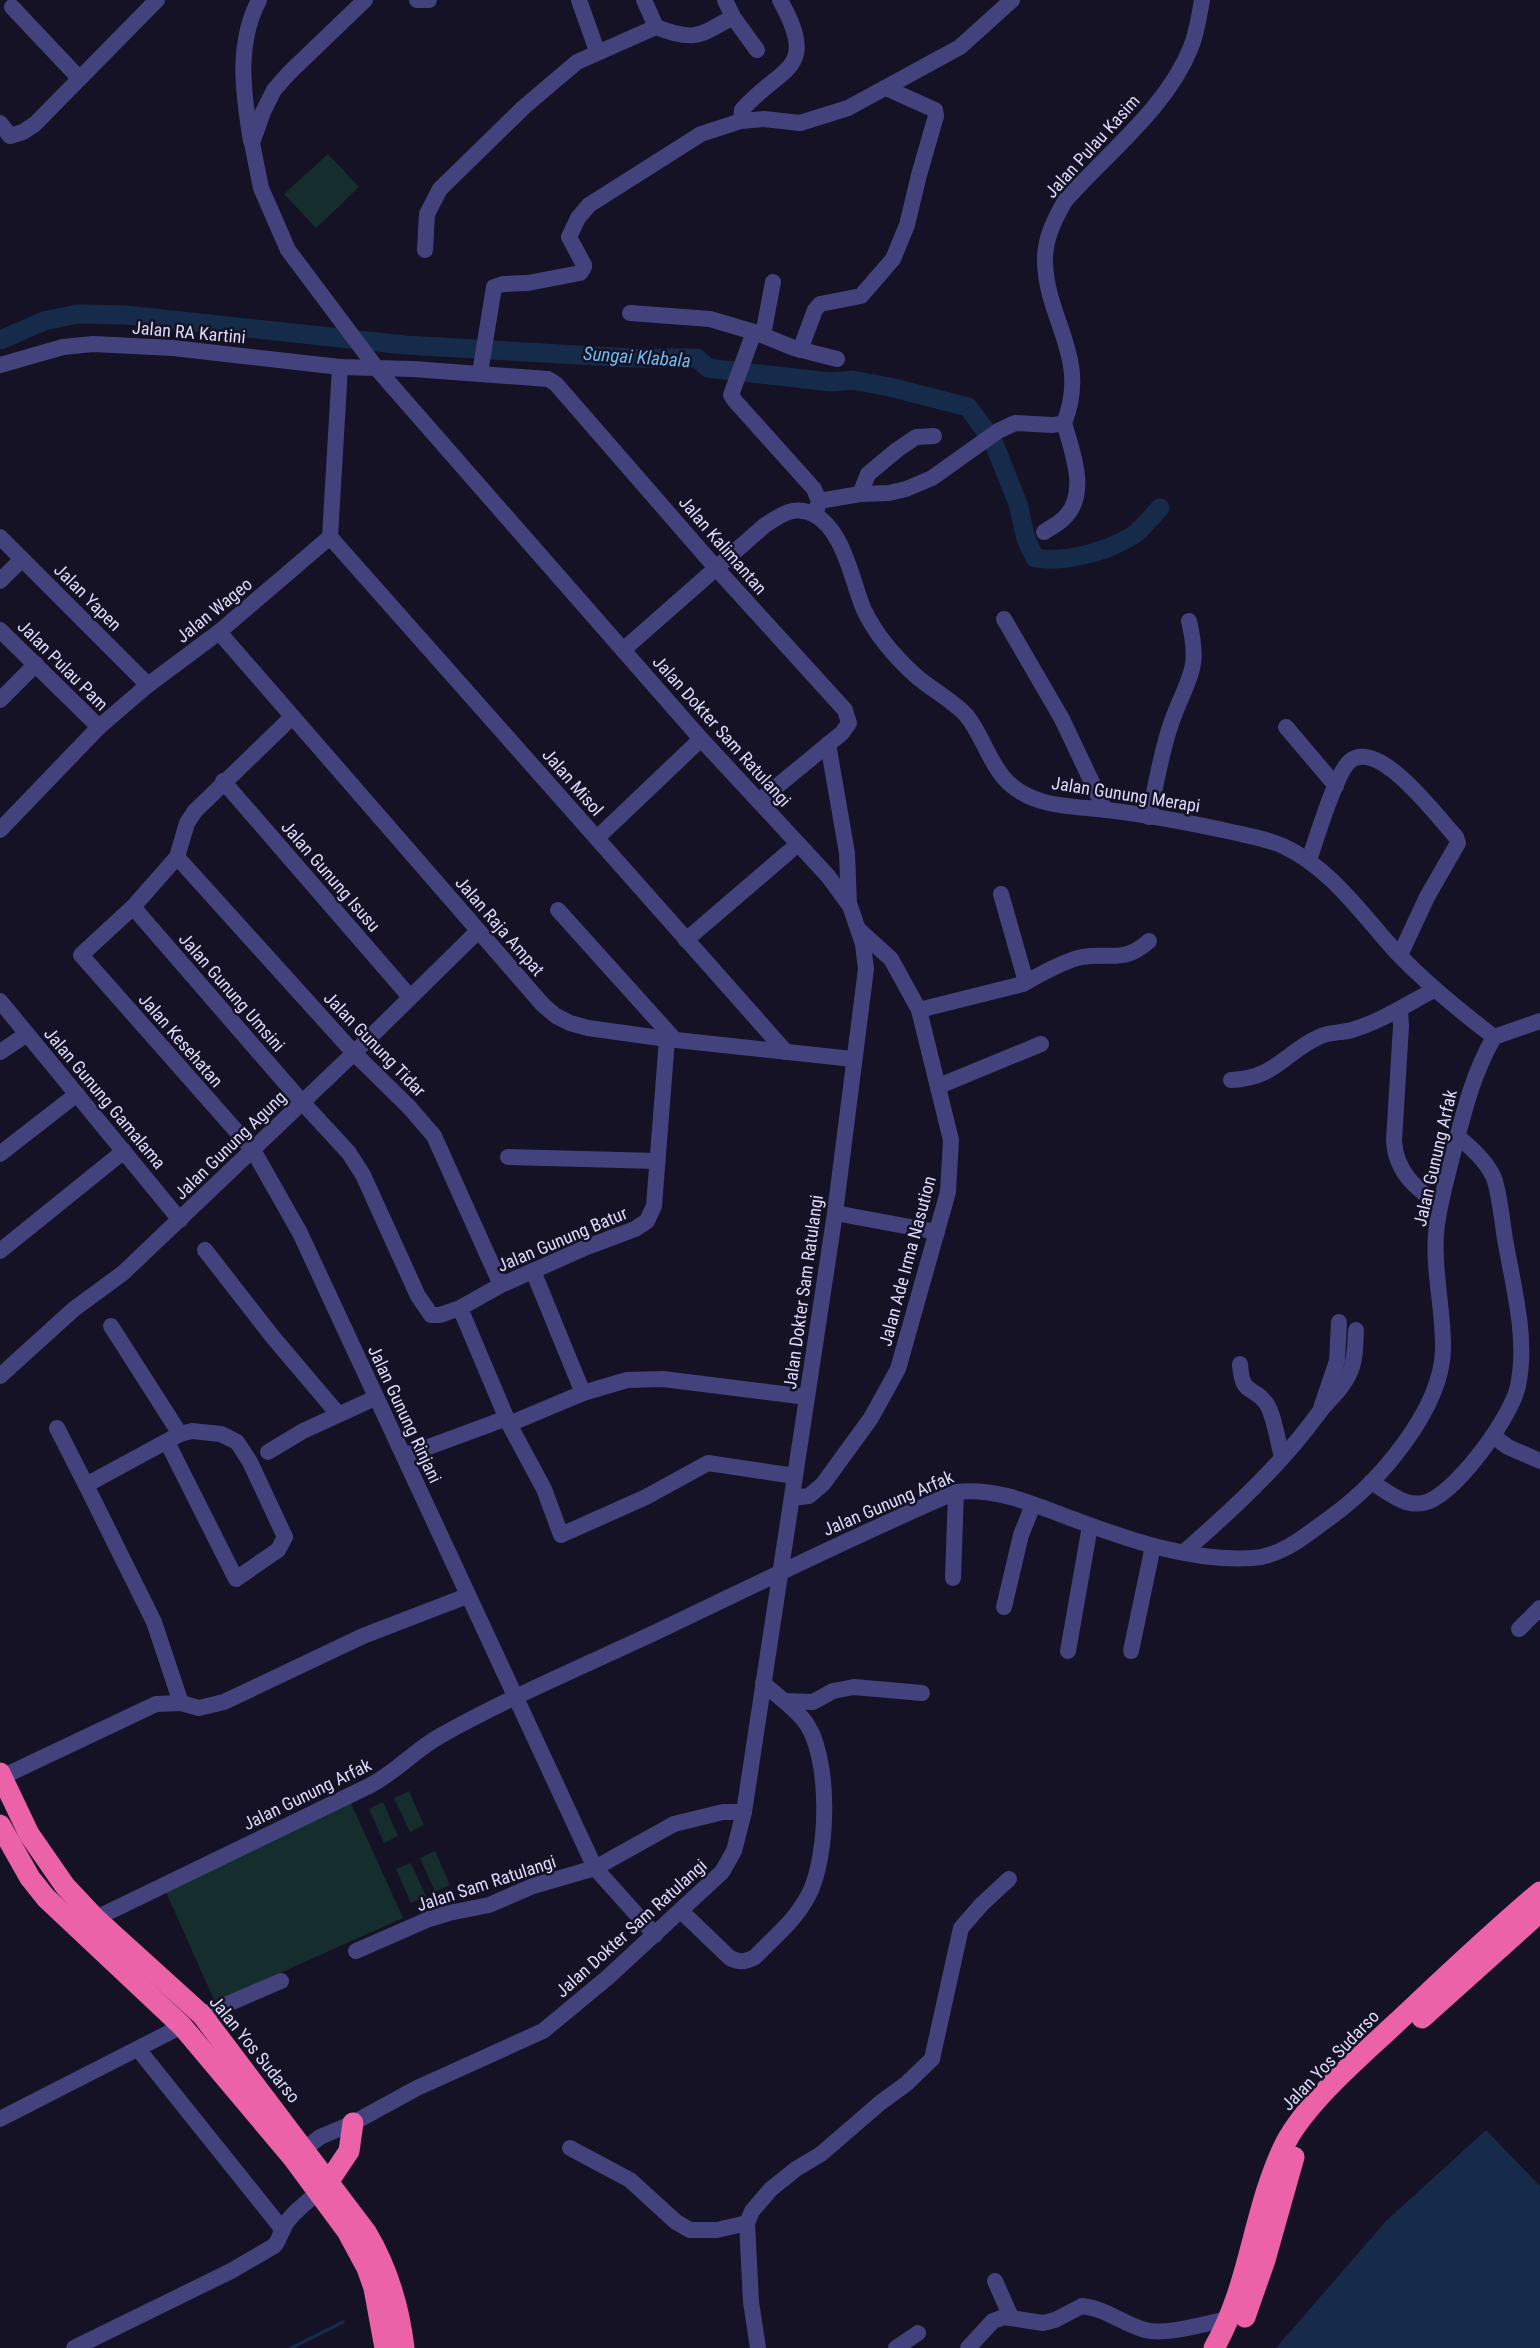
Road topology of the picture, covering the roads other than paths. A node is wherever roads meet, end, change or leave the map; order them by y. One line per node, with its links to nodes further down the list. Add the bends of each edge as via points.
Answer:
1 (259, 0): 21 (street, Jalan Dokter Sam Ratulangi, via 244,39)
2 (365, 0): 21 (street, via 274,90)
3 (417, 0): 4 (street)
4 (429, 0)
5 (579, 0): 16 (street)
6 (644, 0): 14 (street)
7 (724, 0): 13 (street)
8 (780, 0): 19 (street, via 797,43 794,59 785,74 746,105)
9 (1012, 0): 18 (street, via 960,47)
10 (1202, 0): 32 (street, Jalan Pulau Kasim, via 1191,48 1170,84 1065,201 1051,229 1045,261 1047,281 1070,354 1072,398)
11 (148, 3): 17 (street)
12 (10, 8): 17 (street)
13 (733, 17): 14 (street, via 698,36 676,35); 15 (street)
14 (656, 27): 16 (street)
15 (757, 50)
16 (597, 51): 22 (street, via 577,61 524,107 440,189 427,214)
17 (79, 78): 20 (street, via 23,132 10,135)
18 (887, 88): 19 (street, via 848,108 800,123); 26 (street, via 935,110 936,116 907,225 893,259 861,296 820,304)
19 (741, 121): 30 (street, via 701,134 589,205 569,237 584,265 582,271 494,287)
20 (1, 125)
21 (252, 143): 31 (street, Jalan Dokter Sam Ratulangi, via 261,188 288,250)
22 (425, 250)
23 (773, 282): 25 (street)
24 (629, 313): 25 (street, via 710,320)
25 (759, 333): 26 (street); 35 (street, Jalan Gunung Merapi, via 744,358 732,395 814,489)
26 (800, 350): 27 (street)
27 (837, 359)
28 (0, 365): 29 (street, Jalan RA Kartini, via 63,347 93,344)
29 (341, 367): 31 (street, Jalan RA Kartini); 38 (street)
30 (481, 367): 31 (street, Jalan Kalimantan); 40 (street, Jalan Kalimantan, via 556,384)
31 (378, 370): 46 (street, Jalan Dokter Sam Ratulangi)
32 (1064, 423): 34 (street, via 1014,423 932,478 889,493); 36 (street, via 1078,479 1075,497 1063,520)
33 (934, 436): 34 (street, via 916,437 897,450 868,474)
34 (860, 494): 35 (street)
35 (817, 508): 40 (street, via 783,513); 59 (street, Jalan Gunung Merapi, via 841,545 864,610 877,632 917,677 973,723 1012,787 1034,800)
36 (1044, 532)
37 (0, 537): 39 (street, Jalan Yapen)
38 (330, 537): 45 (street, Jalan Wageo); 63 (street, Jalan Misol)
39 (22, 559): 41 (street); 48 (street, Jalan Yapen)
40 (716, 568): 46 (street); 54 (street, Jalan Kalimantan, via 845,710 847,728)
41 (0, 581)
42 (1004, 619): 59 (street, via 1062,719)
43 (1189, 621): 60 (street, via 1195,660 1172,722)
44 (0, 630): 47 (street, Jalan Pulau Pam)
45 (219, 632): 48 (street, Jalan Wageo); 50 (street, Jalan Raja Ampat)
46 (623, 650): 53 (street, Jalan Dokter Sam Ratulangi)
47 (36, 664): 49 (street); 51 (street, Jalan Pulau Pam)
48 (148, 685): 51 (street, Jalan Wageo)
49 (0, 700)
50 (292, 717): 55 (street); 72 (street, Jalan Raja Ampat)
51 (99, 727): 61 (street, Jalan Wageo)
52 (1286, 727): 56 (street)
53 (701, 739): 57 (street, Jalan Dokter Sam Ratulangi); 63 (street)
54 (828, 744): 57 (street); 68 (street, via 847,853)
55 (223, 781): 65 (street, via 187,822); 78 (street, Jalan Gunung Isusu)
56 (1336, 786): 66 (street); 75 (street, via 1351,760 1373,758 1402,777 1456,837 1455,852 1427,897)
57 (759, 801): 64 (street, Jalan Dokter Sam Ratulangi)
58 (0, 806): 61 (street)
59 (1105, 810): 60 (street, Jalan Gunung Merapi)
60 (1149, 817): 66 (street, Jalan Gunung Merapi, via 1258,838)
61 (12, 818): 62 (street, Jalan Wageo)
62 (0, 830)
63 (597, 838): 73 (street, Jalan Misol)
64 (798, 844): 68 (street, Jalan Dokter Sam Ratulangi); 73 (street)
65 (177, 857): 69 (street); 89 (street, Jalan Gunung Tidar)
66 (1308, 860): 75 (street, Jalan Gunung Merapi)
67 (1001, 894): 76 (street)
68 (850, 906): 71 (street, Jalan Dokter Sam Ratulangi)
69 (133, 907): 94 (street, Jalan Gunung Umsini); 96 (street, Jalan Kesehatan, via 81,955)
70 (558, 910): 85 (street)
71 (859, 930): 80 (street, Jalan Ade Irma Nasution, via 891,959); 90 (street, Jalan Dokter Sam Ratulangi, via 866,969)
72 (478, 931): 78 (street, Jalan Gunung Agung); 85 (street, Jalan Raja Ampat, via 556,1017 588,1028)
73 (686, 940): 88 (street, Jalan Misol)
74 (1149, 942): 76 (street, via 1131,954 1080,958)
75 (1400, 955): 77 (street, Jalan Gunung Merapi)
76 (1026, 982): 80 (street)
77 (1434, 990): 81 (street); 84 (street, Jalan Gunung Merapi)
78 (410, 997): 89 (street, Jalan Gunung Agung)
79 (0, 1001): 83 (street, Jalan Gunung Gamalama)
80 (919, 1010): 92 (street, Jalan Ade Irma Nasution)
81 (1400, 1010): 91 (street, via 1352,1030 1321,1036 1250,1079); 101 (street, via 1395,1157 1409,1180)
82 (1540, 1021): 84 (street)
83 (27, 1034): 87 (street); 93 (street, Jalan Gunung Gamalama)
84 (1494, 1038): 95 (street, Jalan Gunung Arfak, via 1472,1084)
85 (671, 1040): 88 (street, Jalan Raja Ampat); 100 (street, Jalan Gunung Batur)
86 (1041, 1044): 92 (street)
87 (0, 1052)
88 (786, 1052): 90 (street, Jalan Raja Ampat)
89 (354, 1053): 94 (street, Jalan Gunung Agung); 108 (street, Jalan Gunung Tidar, via 434,1136)
90 (853, 1059): 102 (street, Jalan Dokter Sam Ratulangi)
91 (1231, 1080)
92 (939, 1086): 104 (street, Jalan Ade Irma Nasution, via 951,1140 948,1192)
93 (77, 1094): 97 (street, Jalan Gunung Gamalama); 98 (street)
94 (302, 1102): 96 (street, Jalan Gunung Agung); 110 (street, Jalan Gunung Umsini, via 349,1153 424,1308 431,1315)
95 (1458, 1137): 101 (street, Jalan Gunung Arfak); 123 (street, via 1473,1149 1494,1180 1516,1296 1522,1353 1518,1388)
96 (253, 1150): 103 (street, Jalan Gunung Agung); 118 (street, Jalan Gunung Rinjani, via 300,1233)
97 (124, 1151): 103 (street, Jalan Gunung Gamalama); 106 (street)
98 (0, 1154)
99 (508, 1157): 100 (street)
100 (657, 1161): 107 (street, Jalan Gunung Batur, via 654,1206 647,1221)
101 (1440, 1206): 130 (street, Jalan Gunung Arfak, via 1435,1236 1443,1353 1439,1372 1418,1426)
102 (835, 1213): 104 (street); 117 (street, Jalan Dokter Sam Ratulangi)
103 (180, 1220): 115 (street, Jalan Gunung Agung)
104 (937, 1232): 133 (street, Jalan Ade Irma Nasution, via 898,1369 885,1394 819,1489)
105 (205, 1250): 120 (street)
106 (0, 1251)
107 (533, 1271): 108 (street, Jalan Gunung Batur); 116 (street)
108 (501, 1285): 109 (street, Jalan Gunung Batur)
109 (460, 1308): 110 (street, Jalan Gunung Batur); 121 (street)
110 (440, 1315)
111 (1339, 1322): 119 (street, via 1336,1361)
112 (111, 1326): 124 (street)
113 (1356, 1329): 119 (street, via 1351,1370 1342,1388)
114 (1240, 1364): 127 (street, via 1248,1390 1268,1405)
115 (0, 1376)
116 (583, 1393): 117 (street, via 647,1379); 121 (street)
117 (807, 1397): 129 (street, Jalan Dokter Sam Ratulangi)
118 (375, 1398): 120 (street); 126 (street, Jalan Gunung Rinjani)
119 (1319, 1413): 127 (street)
120 (338, 1414): 125 (street)
121 (508, 1421): 126 (street); 129 (street, via 544,1489 561,1535 708,1463)
122 (57, 1428): 131 (street)
123 (1493, 1436): 128 (street); 130 (street, via 1455,1483 1426,1503 1406,1503)
124 (173, 1438): 124 (street, via 192,1431 221,1434 237,1442 284,1532 278,1550 236,1579); 131 (street)
125 (268, 1452)
126 (404, 1456): 140 (street, Jalan Gunung Rinjani)
127 (1282, 1457): 137 (street)
128 (1540, 1461)
129 (795, 1476): 133 (street, Jalan Dokter Sam Ratulangi)
130 (1371, 1482): 137 (street, Jalan Gunung Arfak, via 1281,1552 1251,1559)
131 (88, 1489): 150 (street, via 154,1622)
132 (956, 1492): 134 (street, Jalan Gunung Arfak, via 992,1491); 138 (street, Jalan Gunung Arfak); 139 (street)
133 (792, 1498): 138 (street, Jalan Dokter Sam Ratulangi)
134 (1033, 1505): 135 (street, Jalan Gunung Arfak); 141 (street)
135 (1090, 1526): 136 (street, Jalan Gunung Arfak); 144 (street)
136 (1153, 1546): 137 (street, Jalan Gunung Arfak); 145 (street)
137 (1185, 1552)
138 (781, 1572): 146 (street, Jalan Dokter Sam Ratulangi); 148 (street, Jalan Gunung Arfak)
139 (953, 1578)
140 (467, 1596): 148 (street, Jalan Gunung Rinjani); 150 (street, via 363,1636 224,1702 199,1708)
141 (1004, 1607)
142 (1540, 1608): 143 (street)
143 (1519, 1629)
144 (1068, 1651)
145 (1131, 1651)
146 (763, 1683): 149 (street); 152 (street, Jalan Dokter Sam Ratulangi)
147 (922, 1693): 149 (street, via 854,1687 813,1702)
148 (514, 1699): 154 (street, Jalan Gunung Rinjani); 159 (street, Jalan Gunung Arfak, via 439,1736 371,1786)
149 (785, 1701): 157 (street, via 815,1738 822,1765 822,1851 810,1893 782,1931 747,1961 730,1958)
150 (181, 1703): 151 (street, via 156,1704)
151 (1, 1775): 159 (highway, Jalan Yos Sudarso, via 29,1834)
152 (744, 1812): 154 (street, Jalan Sam Ratulangi, via 723,1812 674,1824); 157 (street, Jalan Dokter Sam Ratulangi, via 734,1851 722,1872)
153 (0, 1825): 159 (highway, Jalan Yos Sudarso, via 46,1898)
154 (595, 1868): 160 (street, Jalan Gunung Rinjani); 161 (street, Jalan Sam Ratulangi, via 489,1905 429,1919)
155 (1009, 1879): 172 (street, via 961,1928 932,2059 821,2154 771,2189)
156 (1540, 1892): 168 (highway, Jalan Yos Sudarso, via 1360,2056 1312,2107)
157 (681, 1911): 160 (street, Jalan Dokter Sam Ratulangi)
158 (1540, 1912): 168 (highway, Jalan Yos Sudarso)
159 (86, 1923): 163 (highway, Jalan Yos Sudarso); 164 (highway, Jalan Yos Sudarso)
160 (655, 1935): 167 (street, Jalan Dokter Sam Ratulangi, via 543,2031 417,2088)
161 (356, 1951)
162 (281, 1981): 163 (street)
163 (202, 2015): 170 (highway, Jalan Yos Sudarso)
164 (182, 2026): 165 (street); 170 (highway, Jalan Yos Sudarso)
165 (138, 2049): 166 (street); 173 (street)
166 (0, 2119)
167 (353, 2123): 170 (street, Jalan Dokter Sam Ratulangi, via 320,2137); 171 (highway, via 349,2151)
168 (1297, 2138): 176 (highway, Jalan Yos Sudarso, via 1269,2188); 185 (highway, Jalan Yos Sudarso, via 1265,2260)
169 (570, 2148): 172 (street, via 630,2180 690,2230)
170 (299, 2153): 171 (highway, Jalan Yos Sudarso)
171 (324, 2186): 173 (street); 179 (highway, Jalan Yos Sudarso, via 367,2268); 180 (highway, Jalan Yos Sudarso, via 380,2255 395,2297)
172 (747, 2223): 181 (street)
173 (283, 2230): 178 (street, via 274,2246 231,2271)
174 (995, 2281): 175 (street)
175 (1011, 2316): 176 (street, via 1043,2323 1085,2306 1145,2330); 183 (street, via 993,2321)
176 (1228, 2319): 184 (highway, Jalan Yos Sudarso)
177 (918, 2333): 182 (street)
178 (74, 2348)
179 (385, 2348)
180 (404, 2348)
181 (758, 2348)
182 (896, 2348)
183 (968, 2348)
184 (1214, 2348)
185 (1230, 2348)

